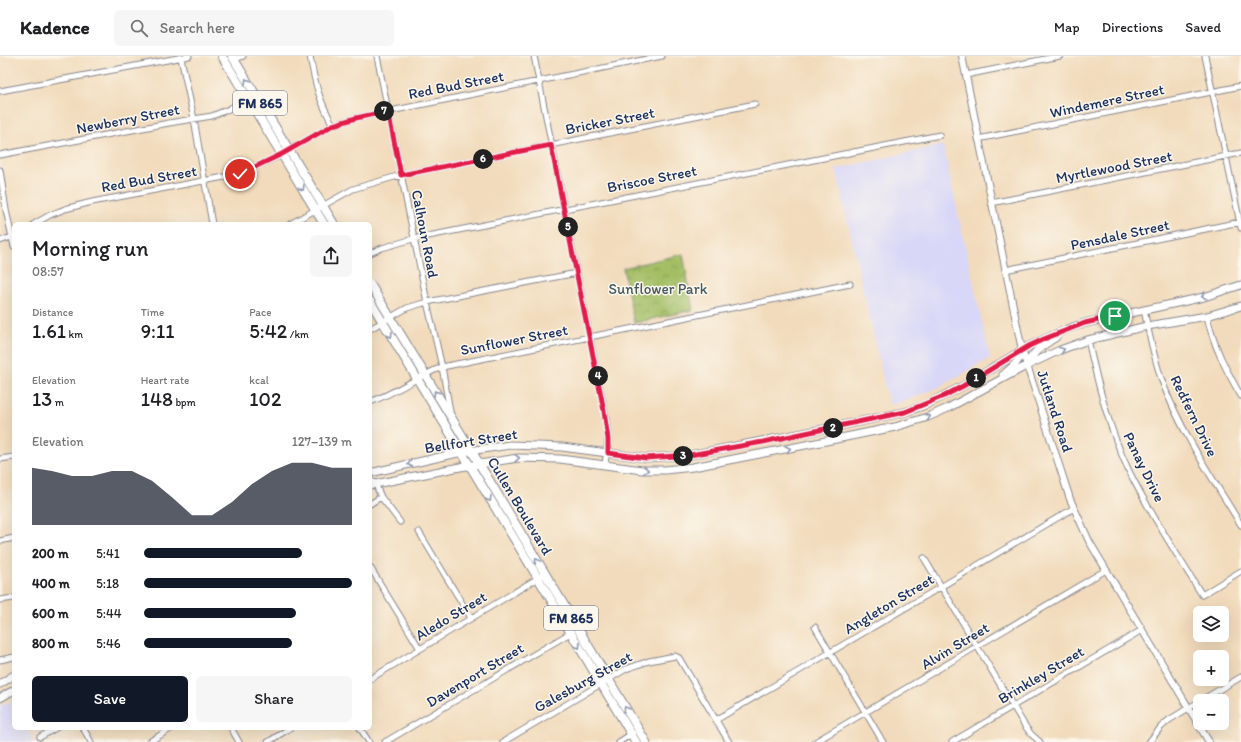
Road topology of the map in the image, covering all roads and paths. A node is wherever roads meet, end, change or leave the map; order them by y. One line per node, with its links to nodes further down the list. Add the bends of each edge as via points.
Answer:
1 (189, 56): 11 (street)
2 (222, 56): 12 (main road, FM 865)
3 (243, 56): 12 (street)
4 (310, 56): 22 (street, via 316,88)
5 (377, 56): 20 (street, Calhoun Road)
6 (534, 56): 14 (street)
7 (662, 56): 14 (street, Red Bud Street)
8 (962, 56): 13 (street, Jutland Road)
9 (1060, 56): 13 (street)
10 (1206, 56): 17 (street)
11 (181, 58): 16 (street); 21 (street)
12 (231, 60): 18 (main road, FM 865)
13 (966, 75): 24 (street, Jutland Road)
14 (539, 81): 20 (street, Red Bud Street); 25 (street)
15 (1241, 86): 17 (street, Windemere Street)
16 (0, 91)
17 (1212, 92): 24 (street, Windemere Street); 30 (street)
18 (251, 96): 21 (street, Newberry Street, via 212,116); 26 (main road, FM 865); 28 (main road, FM 865)
19 (756, 104): 25 (street, Bricker Street)
20 (388, 111): 22 (street, Red Bud Street); 32 (street, Calhoun Road)
21 (194, 119): 29 (street, Newberry Street); 33 (street)
22 (333, 125): 26 (street, Red Bud Street)
23 (940, 135): 36 (street, Briscoe Street)
24 (978, 139): 34 (street, Jutland Road)
25 (551, 145): 32 (street, Bricker Street); 36 (street)
26 (289, 150): 28 (street, Red Bud Street); 35 (main road, FM 865)
27 (1241, 153): 30 (street, Myrtlewood Street)
28 (282, 154): 33 (street, Red Bud Street, via 240,174); 37 (main road, FM 865, one-way to 37)
29 (0, 156)
30 (1226, 156): 34 (street, Myrtlewood Street); 43 (street)
31 (0, 170): 44 (street)
32 (401, 175): 35 (street, Bricker Street, via 353,189); 46 (street, Calhoun Road)
33 (205, 181): 38 (street, Red Bud Street, via 92,202 65,209); 39 (street)
34 (991, 203): 49 (street, Jutland Road)
35 (323, 206): 37 (street, Bricker Street); 42 (main road, FM 865)
36 (564, 208): 46 (street, Briscoe Street); 50 (street)
37 (316, 211): 40 (street, Bricker Street); 41 (main road, FM 865)
38 (38, 222)
39 (212, 222)
40 (294, 222)
41 (323, 222)
42 (333, 222)
43 (1240, 225): 49 (street, Pensdale Street)
44 (12, 232)
45 (12, 236): 47 (street)
46 (414, 239): 48 (street, Briscoe Street); 54 (street, Calhoun Road)
47 (0, 241)
48 (372, 252)
49 (1005, 270): 65 (street, Jutland Road)
50 (577, 273): 54 (street); 63 (street)
51 (850, 284): 63 (street, Sunflower Street)
52 (1241, 285): 57 (main road, Bellfort Street, one-way to 57, via 1204,297)
53 (372, 288): 59 (main road, Cullen Boulevard / FM 865)
54 (427, 302): 59 (street, via 407,308); 67 (street, Calhoun Road)
55 (372, 303): 59 (main road, Cullen Boulevard / FM 865)
56 (1241, 306): 58 (main road, Bellfort Street)
57 (1144, 310): 60 (street, Redfern Drive); 62 (main road, Bellfort Street, via 1085,323)
58 (1207, 316): 60 (main road, Bellfort Street); 72 (street, via 1217,351)
59 (386, 319): 61 (street); 68 (main road, Cullen Boulevard / FM 865); 69 (main road, Cullen Boulevard / FM 865, one-way to 69)
60 (1147, 326): 64 (main road, Bellfort Street); 100 (street, Redfern Drive, via 1163,381 1175,409 1192,443)
61 (372, 327)
62 (1067, 330): 65 (main road, Bellfort Street); 66 (main road, via 1035,352)
63 (590, 337): 67 (street, Sunflower Street); 84 (street, via 606,419)
64 (1088, 340): 66 (main road, Bellfort Street, one-way to 64); 107 (street, Panay Drive, via 1109,421 1129,471 1202,595)
65 (1022, 350): 66 (street, Jutland Road); 70 (main road, via 1019,360); 71 (main road, Bellfort Street)
66 (1026, 366): 70 (main road, Bellfort Street); 98 (street, Jutland Road)
67 (442, 367): 68 (street, Sunflower Street); 76 (street, Calhoun Road)
68 (424, 374): 69 (street, Sunflower Street); 76 (main road, Cullen Boulevard / FM 865, one-way to 68)
69 (416, 378): 74 (street); 83 (main road, Cullen Boulevard / FM 865)
70 (994, 383): 73 (main road, Bellfort Street)
71 (963, 386): 73 (main road); 75 (main road, Bellfort Street)
72 (1241, 396)
73 (970, 397): 77 (main road, Bellfort Street, one-way to 73)
74 (372, 401)
75 (905, 412): 77 (main road); 78 (main road, Bellfort Street)
76 (451, 416): 82 (main road, Cullen Boulevard / FM 865)
77 (909, 424): 79 (main road, Bellfort Street)
78 (834, 427): 79 (main road); 80 (main road, Bellfort Street)
79 (836, 440): 85 (main road, Bellfort Street, one-way to 79)
80 (763, 442): 85 (main road); 86 (main road, Bellfort Street)
81 (562, 447): 82 (main road, Bellfort Street, via 510,445); 84 (main road, Bellfort Street); 89 (main road)
82 (471, 450): 83 (main road, Bellfort Street); 90 (main road, Cullen Boulevard / FM 865)
83 (462, 452): 91 (main road, Cullen Boulevard / FM 865); 94 (main road, Bellfort Street, one-way to 94)
84 (608, 453): 86 (main road, Bellfort Street, via 646,458); 92 (street)
85 (766, 453): 93 (main road, Bellfort Street)
86 (690, 455): 93 (main road)
87 (12, 457): 88 (street)
88 (0, 459)
89 (560, 459): 90 (main road, Bellfort Street, one-way to 89, via 518,458); 92 (main road, Bellfort Street)
90 (478, 464): 91 (main road, Bellfort Street); 108 (main road, Cullen Boulevard / FM 865, one-way to 90)
91 (469, 465): 95 (main road, Bellfort Street); 108 (main road, Cullen Boulevard / FM 865, one-way to 108)
92 (605, 465): 93 (main road, Bellfort Street, one-way to 93, via 642,470)
93 (693, 467)
94 (372, 473)
95 (372, 483): 96 (street)
96 (382, 497): 97 (street); 99 (street)
97 (372, 503)
98 (1074, 508): 106 (street, Jutland Road); 109 (street, Angleton Street)
99 (400, 522)
100 (1241, 525)
101 (419, 532): 112 (street)
102 (12, 538): 103 (street)
103 (0, 541)
104 (924, 558): 109 (street)
105 (372, 570): 117 (street)
106 (1106, 570): 115 (street, Jutland Road); 116 (street, Alvin Street)
107 (1241, 571)
108 (542, 576): 112 (street, Aledo Street); 114 (main road, Cullen Boulevard / FM 865)
109 (941, 587): 116 (street); 118 (street, Angleton Street)
110 (12, 598): 111 (street)
111 (0, 600)
112 (471, 618): 117 (street, Aledo Street)
113 (815, 627): 118 (street)
114 (574, 630): 124 (main road, Cullen Boulevard / FM 865); 147 (street, Davenport Street)
115 (1142, 630): 130 (street, Brinkley Street); 131 (street, Jutland Road)
116 (978, 646): 130 (street); 132 (street, Alvin Street)
117 (420, 649): 123 (street, Aledo Street)
118 (830, 653): 132 (street); 133 (street, Angleton Street)
119 (12, 658): 120 (street)
120 (0, 660)
121 (12, 676): 125 (main road)
122 (1241, 676): 127 (street)
123 (372, 678)
124 (604, 681): 133 (street, Galesburg Street, via 626,669 675,656 680,658); 140 (main road, Cullen Boulevard / FM 865); 148 (street, Galesburg Street)
125 (0, 684)
126 (12, 691): 128 (main road)
127 (1211, 694)
128 (0, 698)
129 (1193, 705): 131 (street)
130 (1013, 706): 155 (street, Brinkley Street); 156 (street, via 1025,726)
131 (1189, 708): 157 (street, via 1169,720); 158 (street, Jutland Road)
132 (866, 713): 153 (street, Alvin Street); 154 (street)
133 (716, 720): 152 (street)
134 (53, 730): 141 (street)
135 (84, 730): 142 (street)
136 (169, 730): 143 (street)
137 (232, 730): 144 (street)
138 (287, 730): 145 (street)
139 (361, 730): 146 (street)
140 (635, 732): 149 (street); 150 (main road, Cullen Boulevard / FM 865); 151 (main road, Cullen Boulevard / FM 865)
141 (40, 738)
142 (91, 742)
143 (148, 742)
144 (239, 742)
145 (268, 742)
146 (369, 742)
147 (385, 742)
148 (503, 742)
149 (618, 742)
150 (636, 742)
151 (646, 742)
152 (730, 742)
153 (815, 742)
154 (883, 742)
155 (952, 742)
156 (1040, 742)
157 (1149, 742)
158 (1209, 742)

